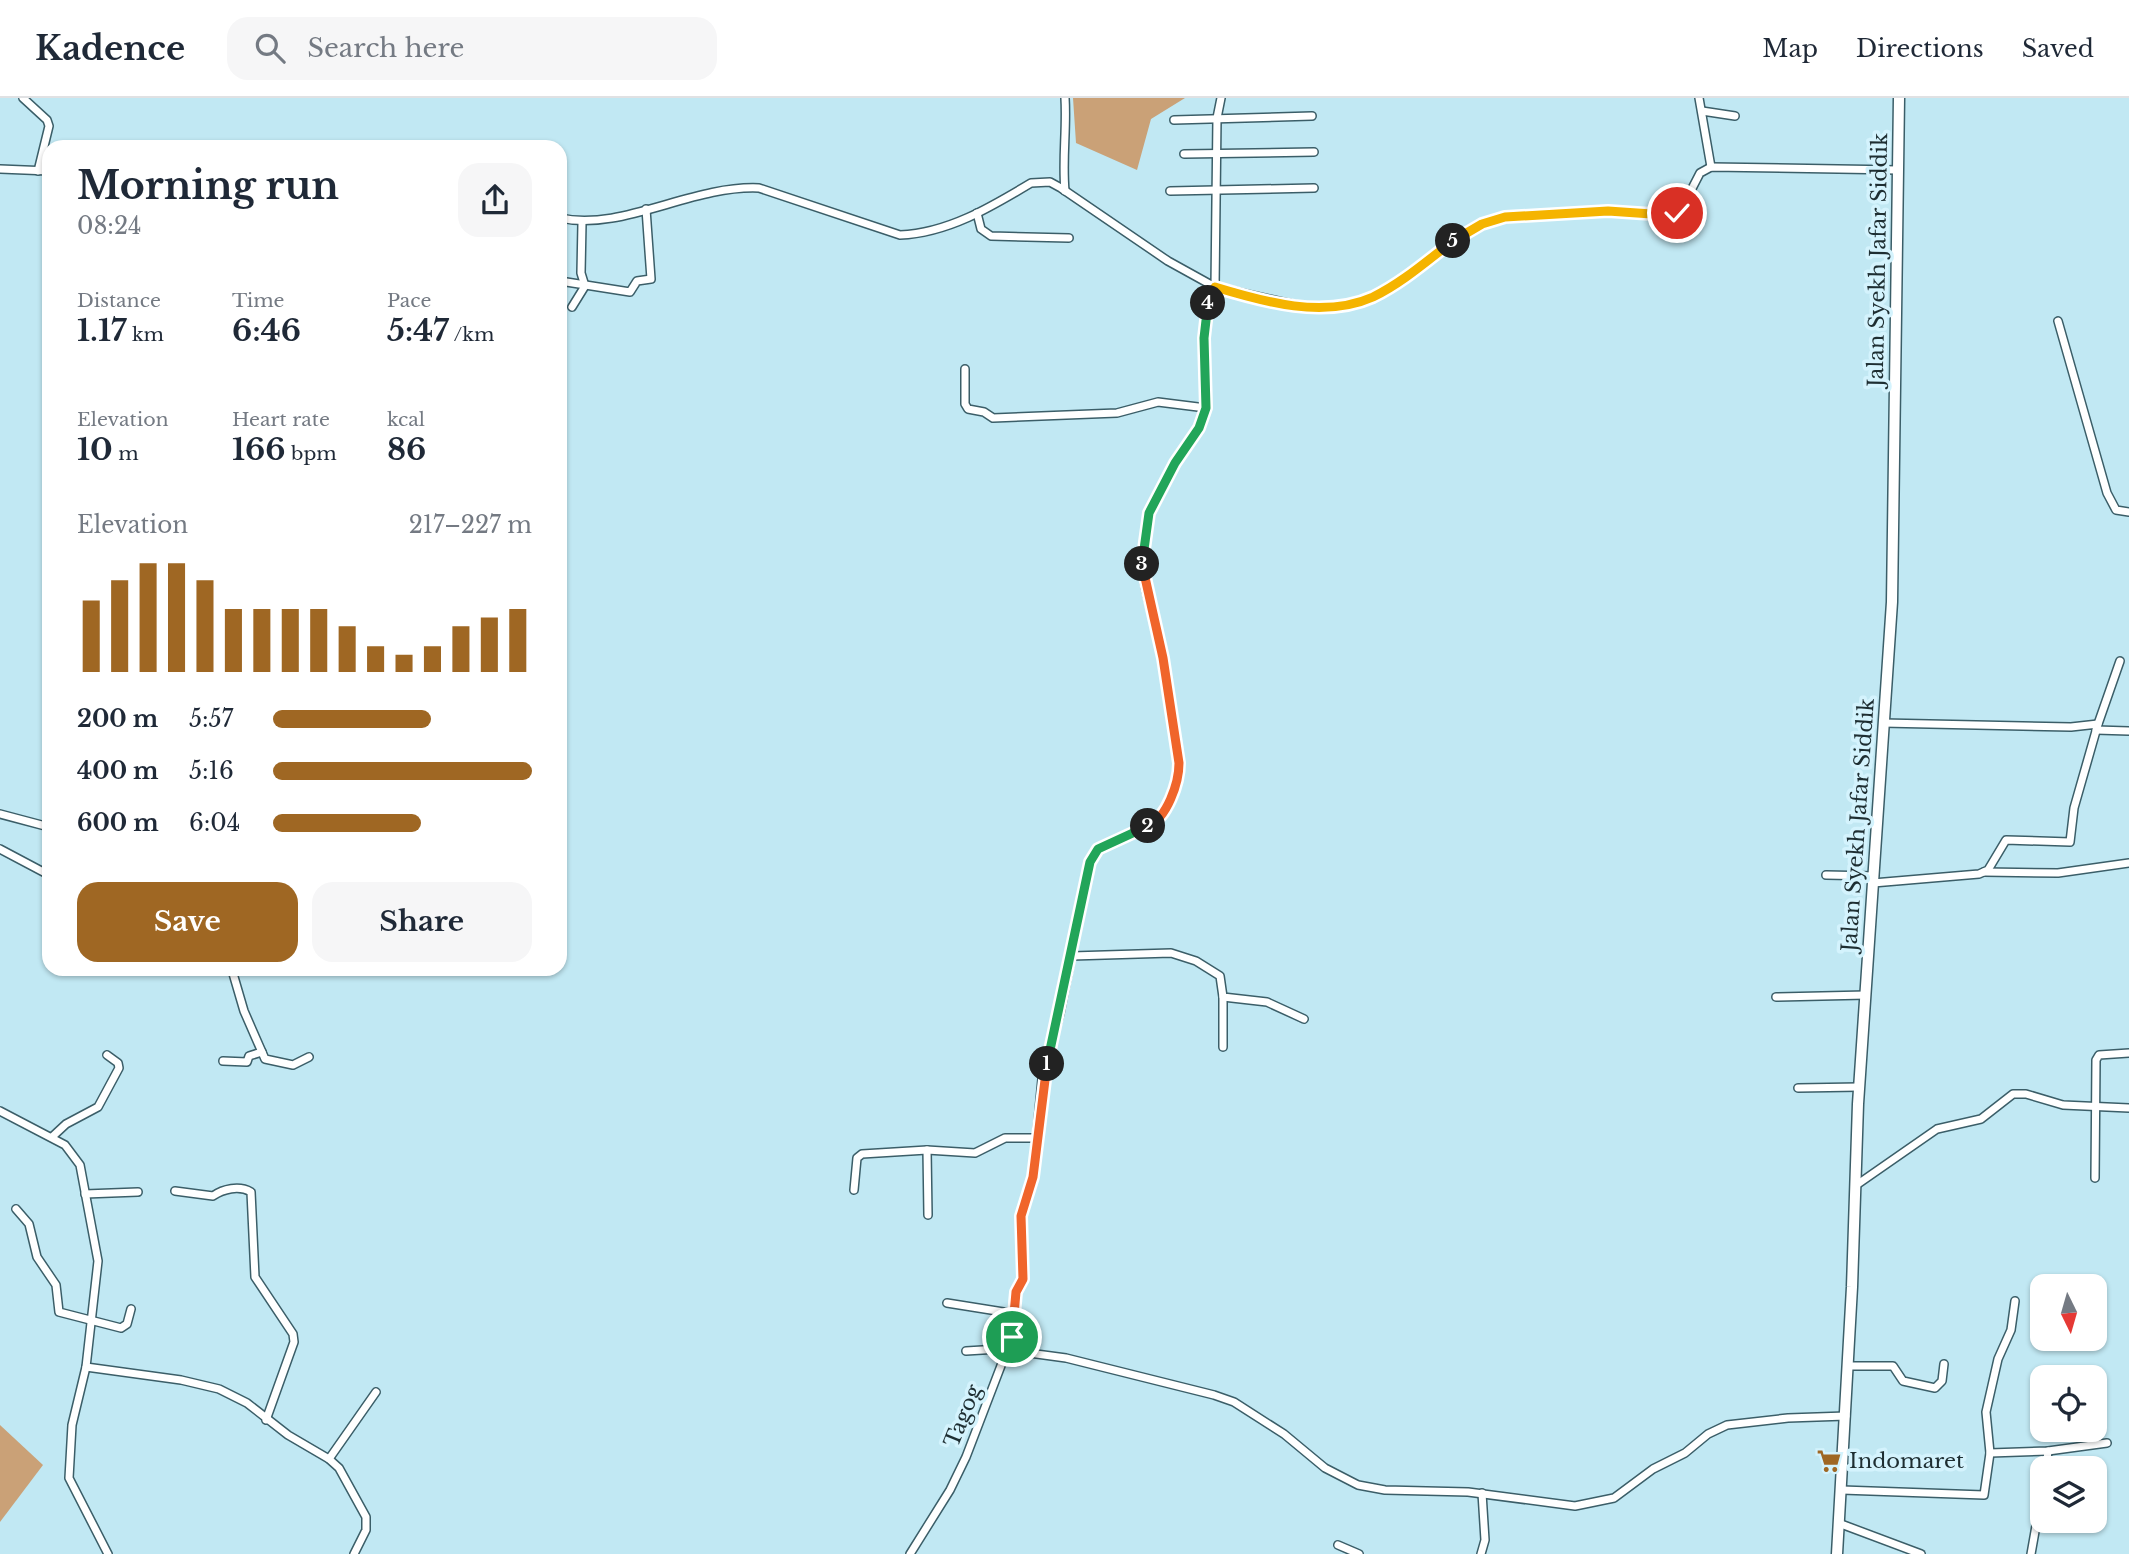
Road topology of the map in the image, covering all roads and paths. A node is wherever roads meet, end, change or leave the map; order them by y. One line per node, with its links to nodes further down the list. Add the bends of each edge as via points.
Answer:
1 (23, 98): 11 (street, via 49,122)
2 (1065, 98): 23 (street)
3 (1222, 98): 9 (street)
4 (1699, 98): 6 (street)
5 (1899, 98): 18 (main road, Jalan Syekh Jafar Siddik)
6 (1702, 111): 8 (street); 16 (street)
7 (1312, 116): 9 (street)
8 (1735, 116)
9 (1217, 118): 10 (street); 12 (street)
10 (1174, 120)
11 (45, 140)
12 (1218, 152): 13 (street); 15 (street); 22 (street)
13 (1314, 152)
14 (42, 153): 19 (street)
15 (1184, 154)
16 (1711, 166): 18 (street); 32 (street, via 1700,173 1682,208 1671,215 1608,211 1494,219 1457,239 1387,289 1357,302 1305,307)
17 (0, 169): 19 (street)
18 (1898, 170): 39 (main road, Jalan Syekh Jafar Siddik, via 1892,602)
19 (38, 171): 20 (street)
20 (42, 171)
21 (1314, 188): 22 (street)
22 (1217, 190): 24 (street); 32 (street)
23 (1065, 191): 26 (street, via 1050,182 1031,183); 32 (street)
24 (1170, 191)
25 (646, 209): 26 (street, via 683,197 743,187 759,188 900,234 935,230); 28 (street); 31 (street, via 651,279 637,281 630,292)
26 (977, 213): 29 (street, via 981,229 991,236)
27 (567, 220): 28 (street)
28 (582, 223): 31 (street)
29 (1069, 238)
30 (567, 282): 31 (street)
31 (584, 286): 33 (street)
32 (1215, 287): 36 (street, via 1204,322)
33 (572, 307)
34 (2058, 321): 37 (street, via 2107,493 2116,510)
35 (965, 369): 36 (street, via 965,404 993,418 1118,413 1158,402)
36 (1206, 408): 50 (street, Tagog, via 1149,513 1142,560 1163,658 1179,773 1156,823 1093,855)
37 (2129, 512)
38 (2120, 661): 40 (street)
39 (1883, 723): 40 (street); 49 (main road, Jalan Syekh Jafar Siddik)
40 (2097, 727): 41 (street); 47 (street, via 2074,808 2070,842 2006,840)
41 (2129, 731)
42 (0, 814): 43 (street)
43 (42, 825)
44 (0, 849): 46 (street)
45 (2129, 863): 47 (street, via 2058,873)
46 (42, 871)
47 (1984, 872): 49 (street)
48 (1826, 875): 49 (street)
49 (1874, 879): 52 (main road, Jalan Syekh Jafar Siddik)
50 (1072, 956): 53 (street, via 1182,955 1220,976); 68 (street, Tagog, via 1042,1079)
51 (234, 976): 57 (street)
52 (1866, 995): 54 (street); 62 (main road, Jalan Syekh Jafar Siddik)
53 (1223, 996): 55 (street, via 1267,1002); 56 (street)
54 (1776, 997)
55 (1304, 1019)
56 (1223, 1047)
57 (262, 1052): 60 (street, via 267,1061 287,1065); 61 (street, via 249,1056 247,1062)
58 (2129, 1052): 64 (street, via 2097,1057)
59 (107, 1055): 67 (street, via 119,1068 98,1107)
60 (309, 1057)
61 (223, 1061)
62 (1859, 1087): 63 (street); 71 (main road, Jalan Syekh Jafar Siddik)
63 (1798, 1088)
64 (2096, 1107): 65 (street); 70 (street); 71 (street, via 2013,1094 1981,1119 1937,1129)
65 (2129, 1108)
66 (0, 1111): 67 (street)
67 (52, 1137): 75 (street, via 78,1160)
68 (1036, 1138): 69 (street, via 1005,1138 975,1153); 81 (street, Tagog, via 1033,1177 1021,1216 1023,1279 1016,1292)
69 (927, 1150): 72 (street, via 859,1156); 77 (street)
70 (2095, 1178)
71 (1854, 1187): 86 (main road, Jalan Syekh Jafar Siddik)
72 (854, 1190)
73 (175, 1191): 90 (street, via 214,1196 221,1190 251,1192 255,1277 294,1342)
74 (138, 1192): 75 (street)
75 (85, 1194): 82 (street, via 99,1261)
76 (16, 1209): 82 (street, via 29,1224 37,1257 56,1285 59,1312)
77 (928, 1215)
78 (2015, 1301): 93 (street, via 2011,1331 1998,1359 1986,1412)
79 (947, 1303): 81 (street)
80 (131, 1309): 82 (street, via 123,1328)
81 (1016, 1314): 83 (street, Tagog)
82 (91, 1323): 87 (street)
83 (1007, 1350): 84 (street); 97 (street, via 1066,1358 1234,1402 1325,1468 1358,1485); 103 (street, Tagog, via 957,1477)
84 (966, 1352)
85 (1944, 1364): 86 (street, via 1942,1381 1935,1388 1903,1381 1893,1366)
86 (1848, 1366): 89 (main road, Jalan Syekh Jafar Siddik)
87 (86, 1367): 90 (street, via 219,1389 247,1403); 101 (street, via 72,1425 69,1478)
88 (376, 1392): 95 (street)
89 (1846, 1416): 96 (main road, Jalan Syekh Jafar Siddik); 97 (street, via 1727,1424 1599,1503 1552,1505)
90 (266, 1420): 95 (street)
91 (2107, 1443): 92 (street)
92 (2048, 1451): 93 (street); 94 (street)
93 (1990, 1453): 96 (street, via 1984,1495)
94 (2047, 1456)
95 (328, 1459): 102 (street, via 339,1468 366,1517 366,1530)
96 (1842, 1490): 98 (main road, Jalan Syekh Jafar Siddik)
97 (1482, 1493): 105 (street, via 1485,1540)
98 (1841, 1524): 106 (main road, Jalan Syekh Jafar Siddik); 107 (street)
99 (2035, 1533): 108 (street)
100 (1338, 1545): 104 (street)
101 (108, 1554)
102 (354, 1554)
103 (910, 1554)
104 (1359, 1554)
105 (1481, 1554)
106 (1837, 1554)
107 (1921, 1554)
108 (2031, 1554)

